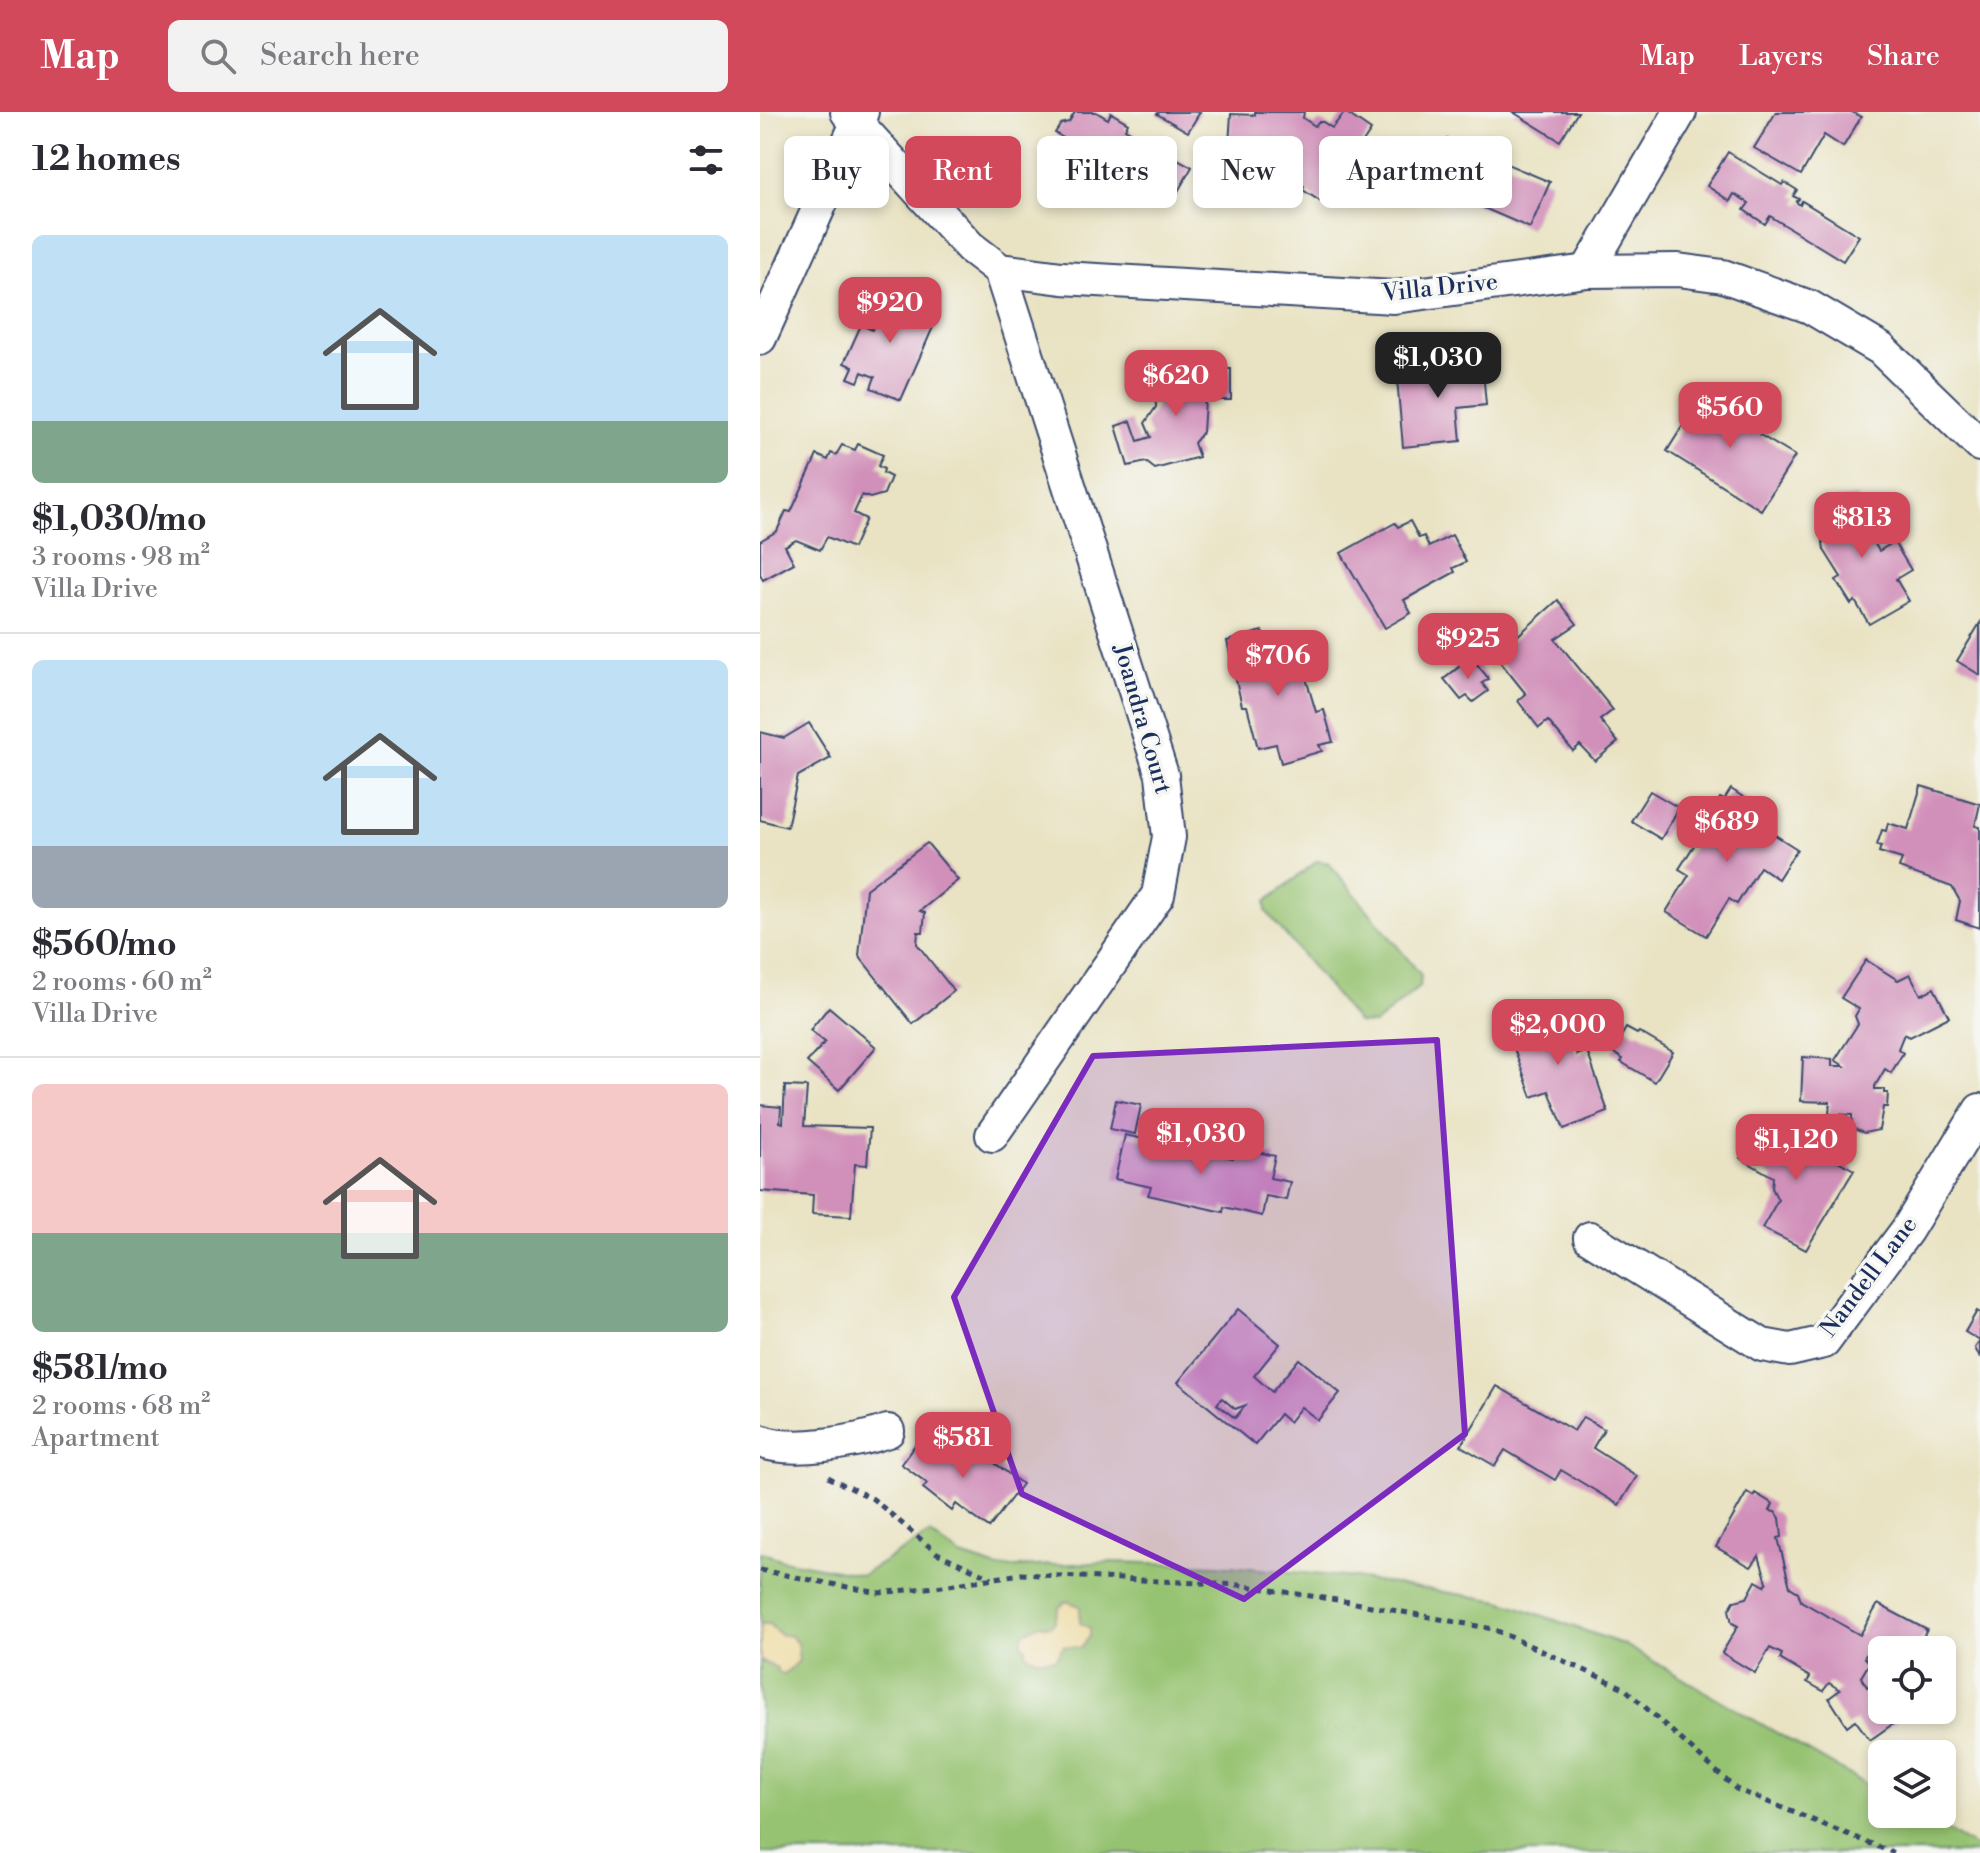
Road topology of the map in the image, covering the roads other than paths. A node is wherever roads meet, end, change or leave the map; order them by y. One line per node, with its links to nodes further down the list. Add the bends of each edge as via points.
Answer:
1 (1680, 112): 4 (street)
2 (855, 116): 3 (street, via 970,247); 5 (street)
3 (1000, 270): 4 (street, Villa Drive, via 1394,297); 8 (street, Joandra Court, via 1162,775 1169,837 1158,895)
4 (1587, 271): 6 (street, Villa Drive, via 1678,270 1723,276 1810,307 1881,349)
5 (760, 338)
6 (1980, 445)
7 (1980, 1110): 9 (street, Nandell Lane, via 1907,1230 1824,1342 1790,1350 1762,1345)
8 (992, 1135)
9 (1590, 1238)
10 (888, 1431): 11 (street, via 856,1441 808,1445)
11 (760, 1441)

